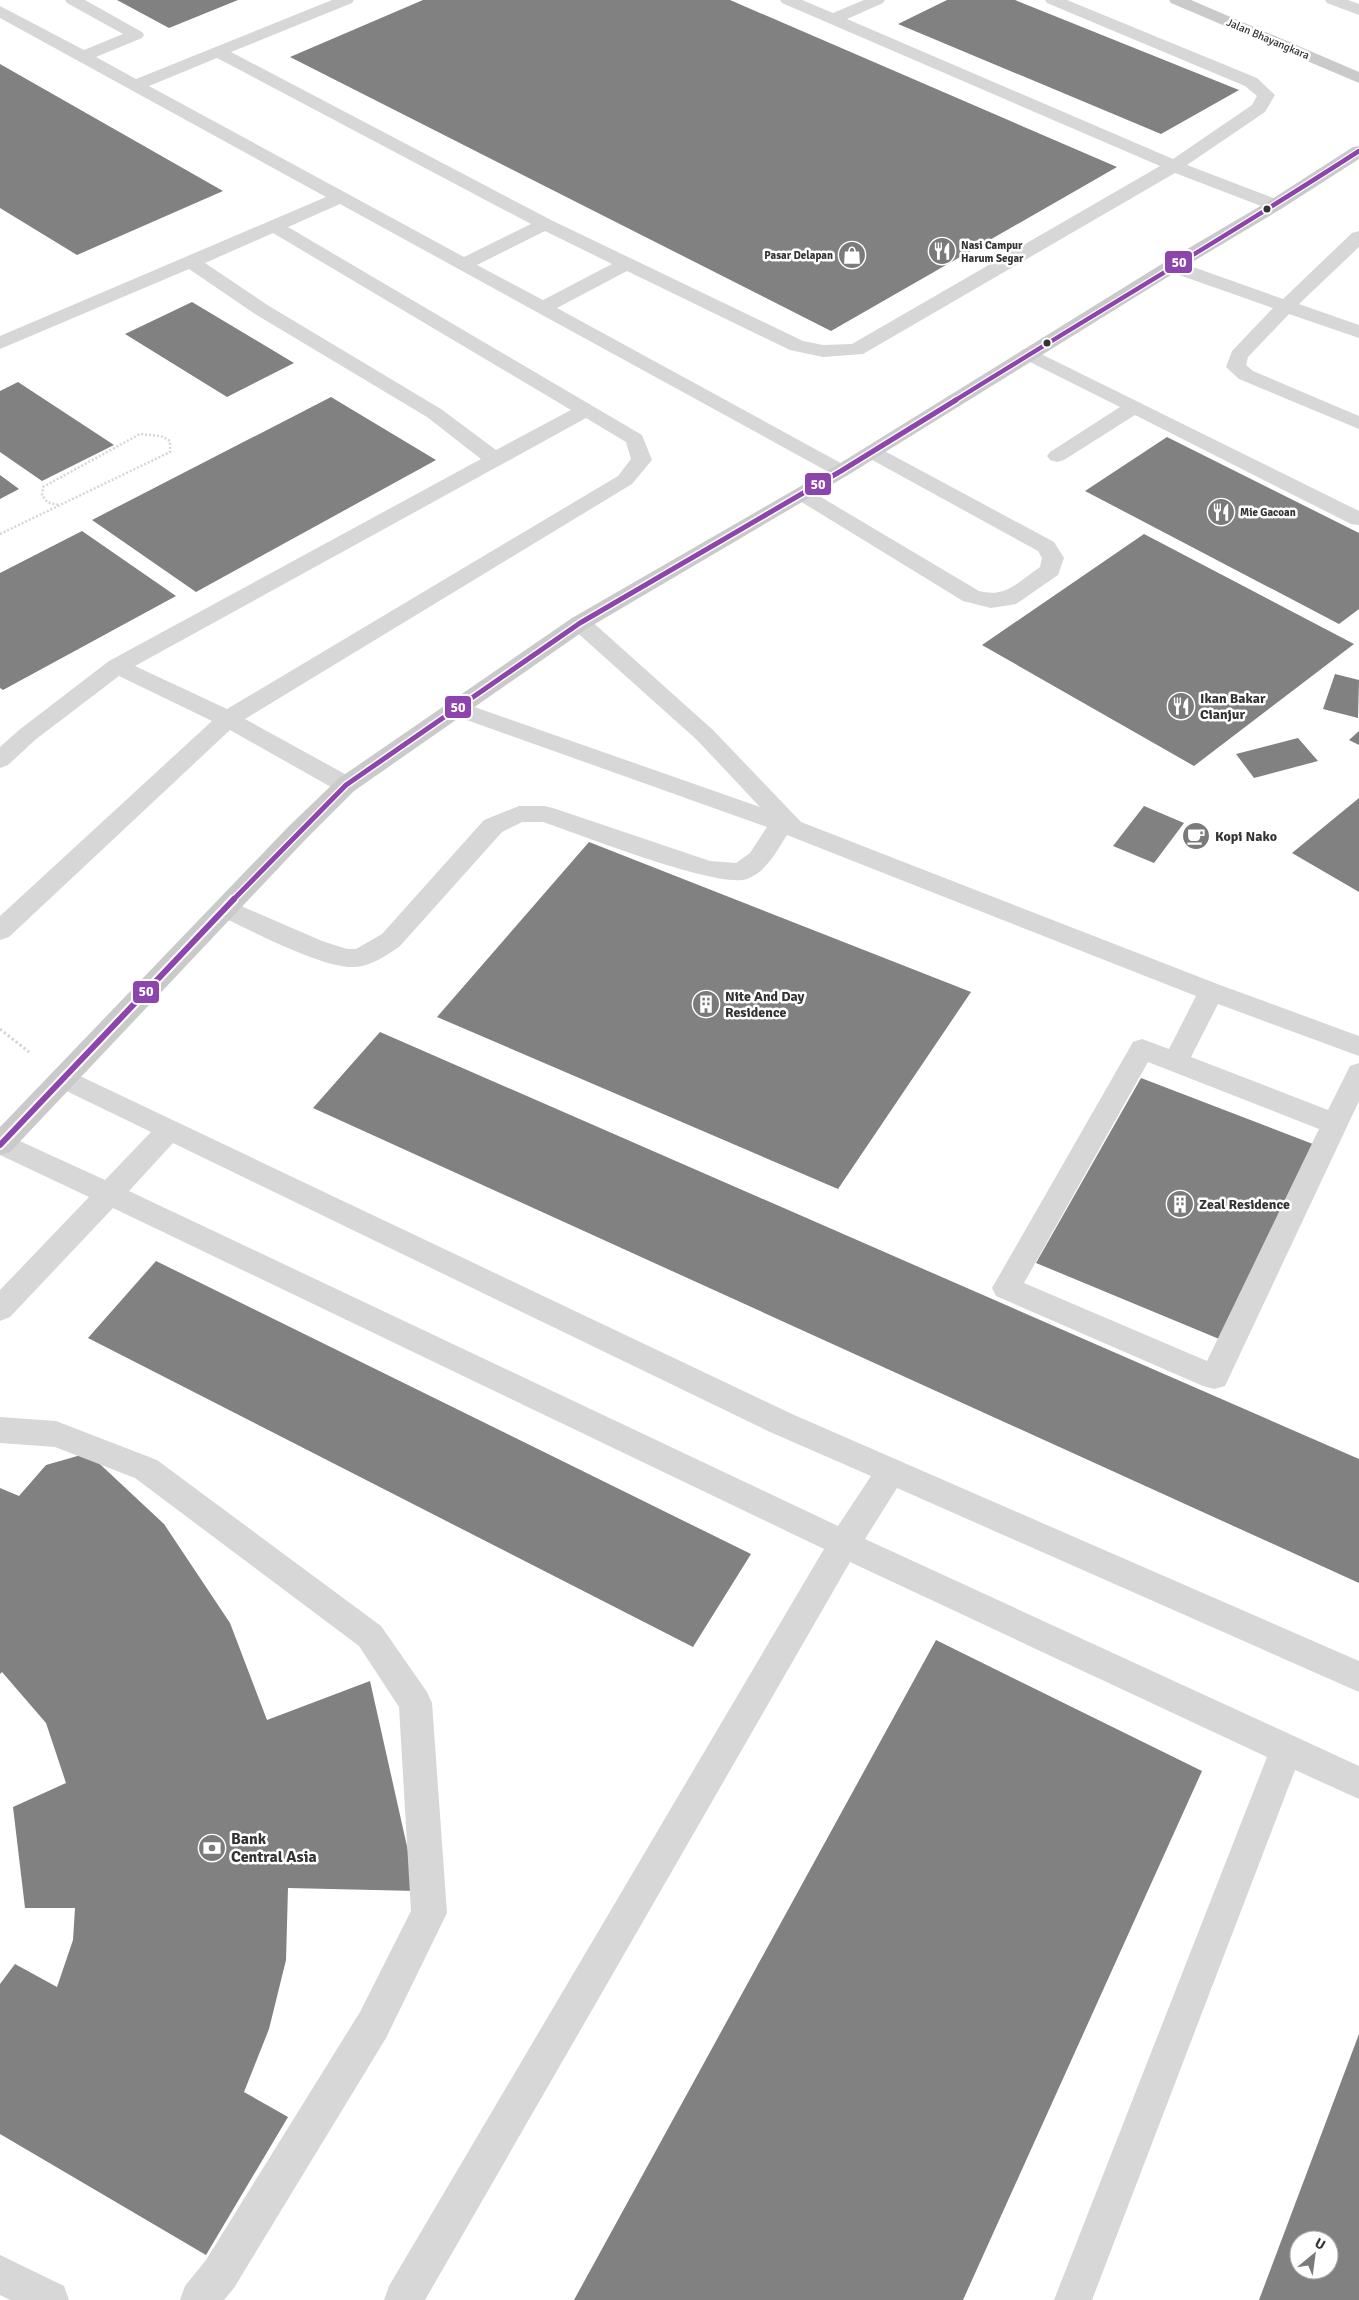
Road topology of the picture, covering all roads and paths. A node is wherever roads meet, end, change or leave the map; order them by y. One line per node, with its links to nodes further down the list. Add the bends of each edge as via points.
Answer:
1 (72, 0): 12 (lane, via 136,35)
2 (346, 0): 11 (lane)
3 (788, 0): 10 (lane)
4 (877, 0): 10 (lane)
5 (1053, 0): 16 (lane, via 1251,82 1266,95 1259,108)
6 (1177, 0): 13 (main road, Jalan Bhayangkara)
7 (1333, 0): 8 (lane)
8 (1359, 10)
9 (0, 11): 12 (lane)
10 (834, 19): 16 (lane)
11 (218, 52): 14 (lane); 19 (lane)
12 (83, 56): 14 (lane)
13 (1359, 78)
14 (136, 85): 17 (lane)
15 (1359, 151): 18 (main road)
16 (1174, 166): 18 (lane); 23 (lane, via 856,350 823,351 797,346)
17 (339, 198): 20 (lane); 24 (lane)
18 (1275, 205): 25 (main road)
19 (545, 224): 23 (lane); 24 (lane)
20 (275, 227): 22 (lane); 32 (lane)
21 (1359, 237): 26 (lane)
22 (190, 262): 29 (lane); 36 (lane, via 262,310 434,413)
23 (628, 264): 27 (lane)
24 (462, 265): 27 (lane)
25 (1172, 266): 26 (lane); 30 (main road)
26 (1286, 306): 28 (lane); 33 (lane, via 1239,356 1236,367 1246,375)
27 (542, 308): 37 (lane)
28 (1359, 332)
29 (0, 343)
30 (1029, 354): 31 (lane); 34 (main road)
31 (1134, 407): 35 (lane); 40 (lane)
32 (586, 410): 36 (lane); 45 (lane, via 635,439 642,460 625,480)
33 (1359, 423)
34 (872, 452): 37 (main road); 38 (lane, via 1046,547 1053,558 1050,570 1008,599 991,601 971,596)
35 (1057, 456)
36 (496, 460): 43 (lane)
37 (841, 471): 38 (main road)
38 (802, 494): 42 (main road)
39 (58, 506): 39 (path, via 170,452 170,441 161,436 140,434 42,487 42,496 47,502); 41 (path)
40 (1359, 520)
41 (0, 534)
42 (580, 623): 44 (main road); 48 (lane, via 705,735)
43 (116, 666): 45 (lane); 46 (lane)
44 (458, 708): 47 (main road); 48 (lane)
45 (228, 719): 47 (lane); 50 (lane)
46 (0, 760)
47 (346, 786): 49 (main road)
48 (786, 823): 49 (lane, via 759,859 740,872 708,869 544,814 519,814 493,826 391,940 356,959 334,955); 51 (lane)
49 (225, 908): 55 (main road)
50 (0, 931)
51 (1211, 992): 52 (lane); 53 (lane)
52 (1359, 1046)
53 (1174, 1062): 56 (lane); 56 (lane, via 1142,1049 1006,1288 1214,1377)
54 (1359, 1073): 56 (lane)
55 (63, 1078): 57 (lane); 58 (main road)
56 (1335, 1124)
57 (170, 1129): 59 (lane); 62 (lane, via 781,1423)
58 (0, 1145): 59 (lane)
59 (109, 1195): 60 (lane); 63 (lane)
60 (0, 1309)
61 (0, 1430): 69 (lane, via 56,1434 146,1469 370,1636 415,1703 428,1913 373,2026 220,2274)
62 (891, 1471): 63 (lane); 64 (lane)
63 (844, 1544): 65 (lane); 70 (lane)
64 (1359, 1677)
65 (1286, 1751): 66 (lane); 71 (lane)
66 (1359, 1783)
67 (0, 2274): 68 (lane)
68 (50, 2300)
69 (199, 2300)
70 (403, 2300)
71 (1073, 2300)

